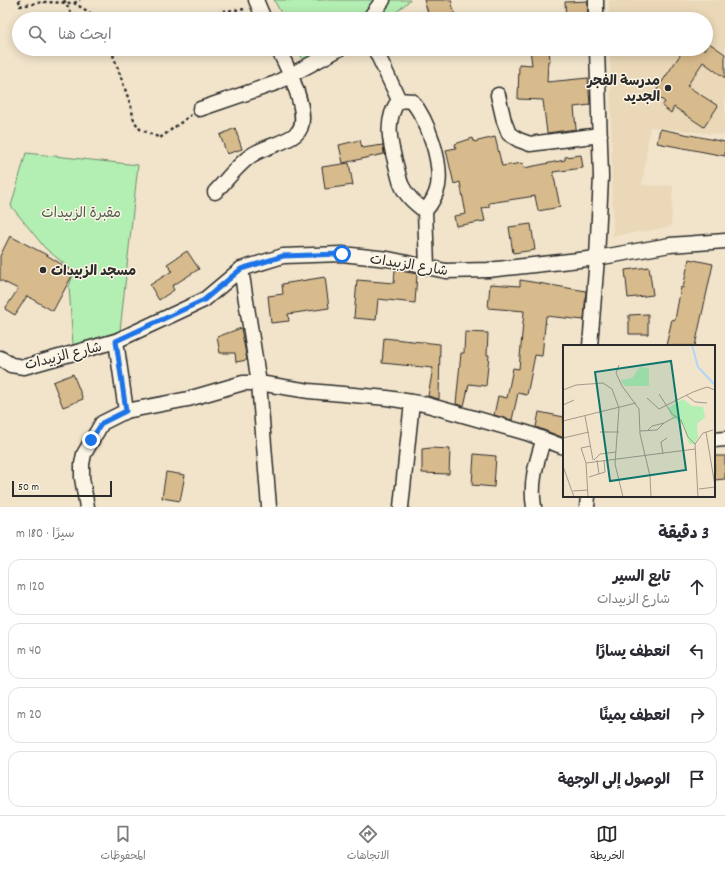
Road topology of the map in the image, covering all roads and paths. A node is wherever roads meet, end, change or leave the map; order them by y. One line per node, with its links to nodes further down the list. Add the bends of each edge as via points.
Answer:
1 (19, 0): 5 (path, via 20,6)
2 (80, 0): 6 (path)
3 (384, 0): 11 (street)
4 (596, 0): 12 (street)
5 (65, 2): 6 (path); 8 (path)
6 (74, 3): 9 (path)
7 (260, 9): 10 (path)
8 (70, 12)
9 (89, 12)
10 (221, 12)
11 (375, 12)
12 (596, 12)
13 (113, 56): 21 (path, via 134,121 140,128 160,138)
14 (282, 56): 18 (street)
15 (326, 56): 18 (street)
16 (378, 56): 20 (street)
17 (597, 56): 22 (street)
18 (291, 75): 21 (street); 23 (street, via 302,113 301,129 292,137 250,156)
19 (498, 95): 22 (street, via 509,134 519,140 530,144)
20 (399, 100): 24 (street, via 393,108 390,120 390,143 402,186 413,202); 24 (street, via 412,101 421,112 437,157 438,188)
21 (200, 109)
22 (600, 135): 26 (street, via 601,177)
23 (215, 192)
24 (425, 211): 27 (street)
25 (725, 241): 26 (street, شارع الزبيدات, via 670,244)
26 (597, 258): 27 (street, شارع الزبيدات, via 488,270 446,271); 30 (street)
27 (427, 266): 28 (street, شارع الزبيدات, via 342,254 283,256)
28 (241, 269): 29 (street, شارع الزبيدات, via 204,300); 32 (street)
29 (116, 341): 31 (street, شارع الزبيدات, via 24,367 11,365); 34 (street)
30 (590, 345)
31 (0, 358)
32 (259, 383): 33 (street, via 309,392); 34 (street, via 243,384 188,399); 41 (street)
33 (412, 402): 37 (street, via 527,434); 42 (street)
34 (126, 411): 40 (street, via 102,423 84,454 82,478)
35 (725, 439): 36 (street)
36 (715, 440)
37 (543, 441): 38 (street); 43 (street, via 534,470)
38 (563, 447)
39 (588, 497): 44 (street)
40 (87, 507)
41 (269, 507)
42 (401, 507)
43 (534, 507)
44 (587, 507)

